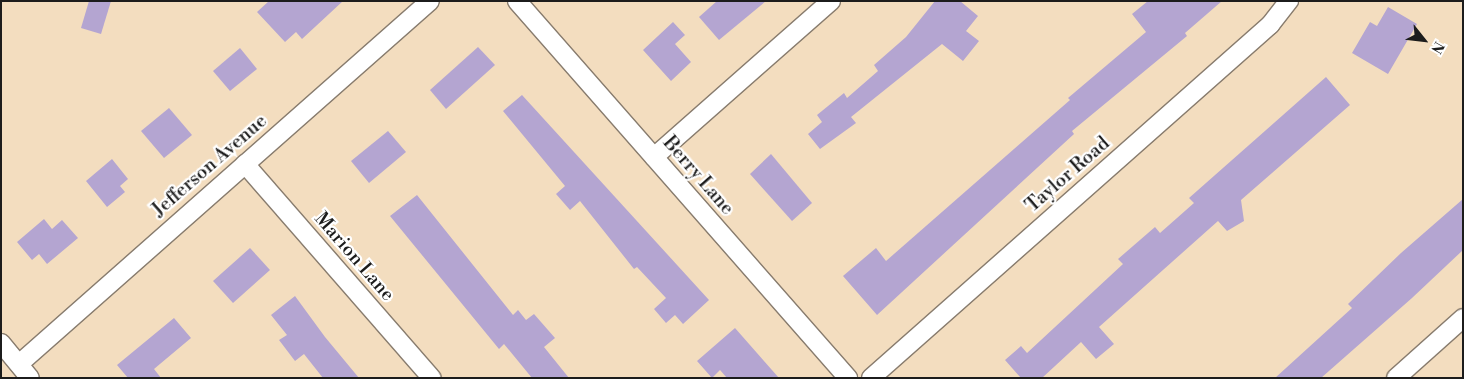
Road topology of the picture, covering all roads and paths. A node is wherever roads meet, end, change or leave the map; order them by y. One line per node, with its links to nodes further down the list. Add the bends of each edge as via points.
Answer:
1 (430, 1): 6 (street, Jefferson Avenue)
2 (517, 1): 5 (street, Berry Lane)
3 (831, 1): 5 (street)
4 (1289, 1): 13 (street, Taylor Road, via 1270,25)
5 (654, 157): 12 (street, Berry Lane)
6 (245, 164): 9 (street, Jefferson Avenue); 11 (street, Marion Lane)
7 (1463, 318): 14 (street)
8 (1, 343): 9 (street)
9 (19, 364): 10 (street)
10 (30, 378)
11 (432, 378)
12 (848, 378)
13 (871, 378)
14 (1396, 378)

